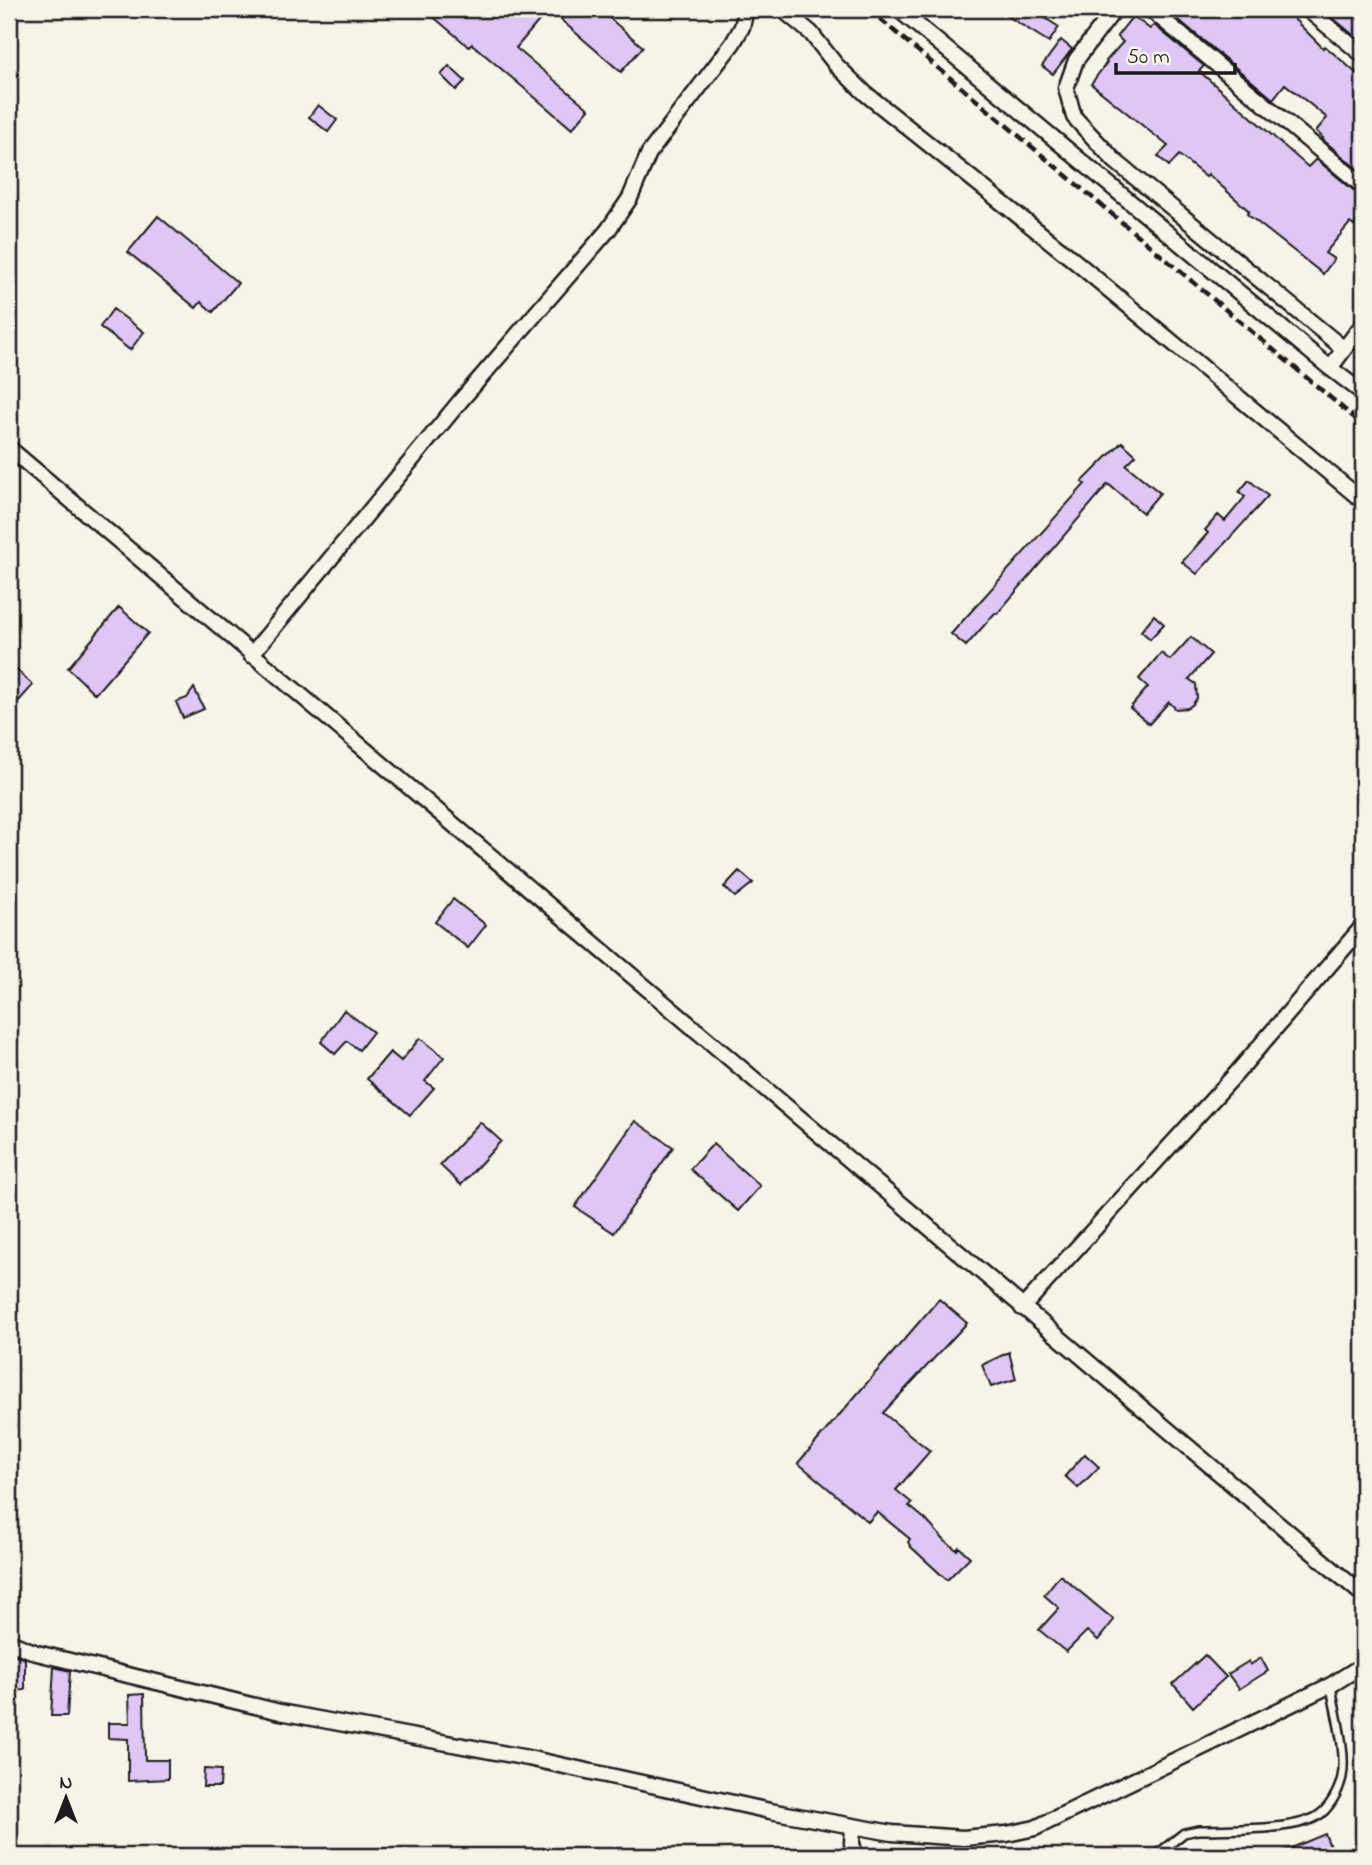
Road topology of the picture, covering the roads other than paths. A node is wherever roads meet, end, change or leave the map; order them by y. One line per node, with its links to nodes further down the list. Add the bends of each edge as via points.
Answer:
1 (746, 9): 15 (street, via 733,43 649,153 630,198 608,230)
2 (782, 9): 14 (street, via 811,33 866,94)
3 (898, 9): 11 (street)
4 (1115, 9): 10 (street, via 1076,60 1066,88 1074,117 1115,161)
5 (1150, 9): 8 (street)
6 (1307, 9): 7 (street)
7 (1363, 55)
8 (1363, 186)
9 (1363, 324): 10 (street)
10 (1344, 349): 11 (street)
11 (1330, 368): 12 (street)
12 (1363, 393)
13 (9, 448): 15 (street)
14 (1363, 501)
15 (251, 655): 17 (street)
16 (1363, 926): 17 (street, via 1235,1075)
17 (1022, 1308): 18 (street)
18 (1363, 1595)
19 (9, 1642): 22 (street, via 37,1653 280,1712)
20 (1363, 1665): 21 (street)
21 (1331, 1685): 22 (street, via 1035,1828 963,1838); 24 (lane, via 1342,1777 1333,1799 1317,1816 1293,1825 1184,1833)
22 (853, 1826): 23 (street)
23 (855, 1856)
24 (1155, 1856)

